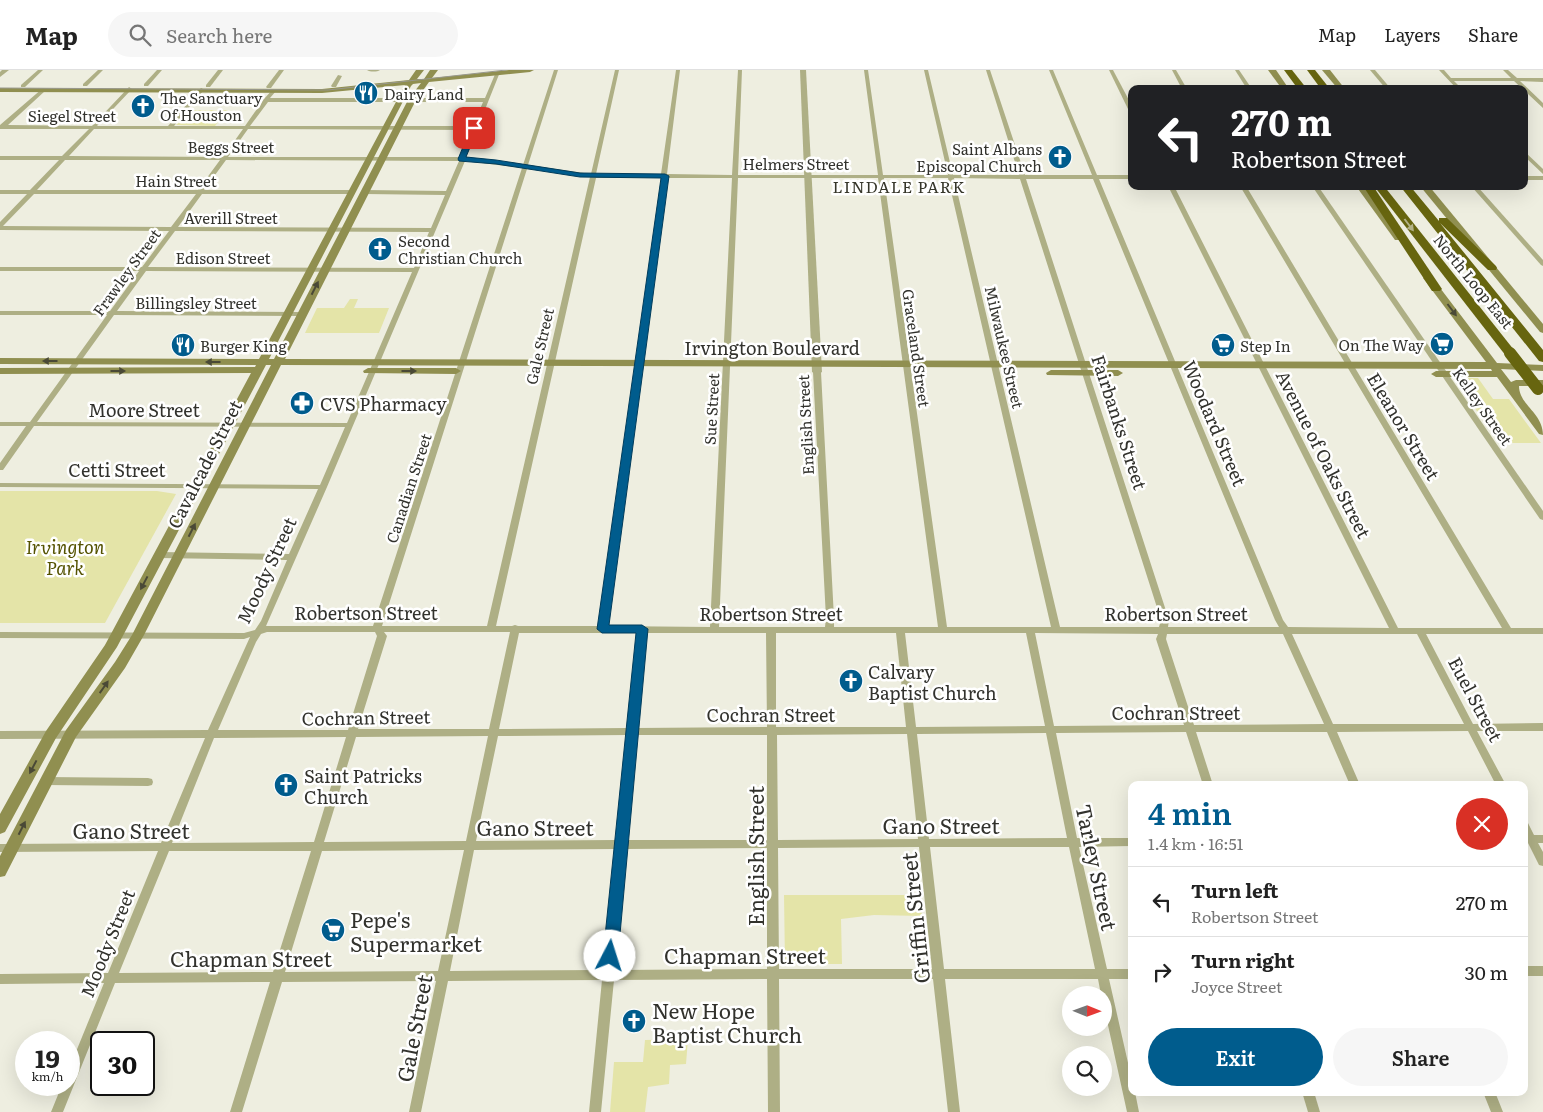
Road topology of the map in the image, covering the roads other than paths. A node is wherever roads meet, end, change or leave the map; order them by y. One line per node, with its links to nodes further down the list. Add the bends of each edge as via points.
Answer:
1 (6, 70): 32 (street)
2 (41, 70): 50 (street)
3 (101, 70): 39 (street)
4 (160, 70): 40 (street)
5 (221, 70): 52 (street)
6 (282, 70): 54 (street, Frawley Street)
7 (369, 70): 8 (street)
8 (378, 70)
9 (468, 70): 31 (main road)
10 (530, 70): 30 (main road)
11 (556, 70): 78 (street, Canadian Street)
12 (617, 70): 80 (street, Gale Street)
13 (678, 70): 81 (street)
14 (740, 70): 82 (street, Sue Street)
15 (803, 70): 83 (street, English Street)
16 (866, 70): 84 (street, Graceland Street)
17 (926, 70): 85 (street, Milwaukee Street)
18 (988, 70): 87 (street, Fairbanks Street)
19 (1051, 70): 86 (street, Woodard Street)
20 (1112, 70): 62 (street)
21 (1174, 70): 41 (street)
22 (1238, 70): 42 (street)
23 (1272, 70): 43 (main road)
24 (1288, 70): 44 (highway)
25 (1311, 70): 45 (highway)
26 (1326, 70): 46 (main road)
27 (1372, 70): 47 (street)
28 (1442, 70): 34 (street)
29 (1505, 70): 36 (street)
30 (498, 72): 31 (main road); 61 (street, Moody Street)
31 (427, 73): 35 (main road); 35 (main road, Cavalcade Street); 60 (main road, Cavalcade Street)
32 (0, 75)
33 (340, 76): 51 (street)
34 (1450, 79): 36 (street); 48 (street)
35 (412, 80): 51 (main road); 54 (main road, via 343,90); 59 (main road, Cavalcade Street)
36 (1515, 80): 37 (street); 49 (street)
37 (1543, 80)
38 (0, 85): 50 (main road)
39 (85, 85): 40 (main road); 50 (main road)
40 (146, 85): 52 (main road)
41 (1183, 85)
42 (1247, 85)
43 (1283, 85)
44 (1300, 85)
45 (1323, 85)
46 (1339, 85)
47 (1385, 85)
48 (1456, 85)
49 (1520, 85)
50 (23, 86)
51 (334, 86): 54 (main road)
52 (204, 88): 53 (main road); 54 (main road); 66 (street)
53 (129, 89): 56 (main road); 65 (street)
54 (271, 89): 58 (street, Frawley Street)
55 (0, 90): 56 (main road)
56 (43, 90): 64 (street)
57 (1528, 92): 63 (street)
58 (266, 100): 59 (street); 67 (street, Frawley Street)
59 (400, 100): 60 (street); 68 (main road, Cavalcade Street)
60 (412, 100): 61 (street); 69 (main road, Cavalcade Street)
61 (486, 100): 70 (street, Moody Street)
62 (1128, 103)
63 (1543, 106)
64 (2, 127): 65 (street, Siegel Street)
65 (92, 128): 66 (street, Siegel Street); 73 (street)
66 (169, 128): 67 (street, Siegel Street)
67 (246, 128): 68 (street, Siegel Street); 74 (street, Frawley Street)
68 (387, 128): 69 (street, Siegel Street); 75 (main road, Cavalcade Street)
69 (398, 128): 70 (street, Siegel Street); 76 (main road, Cavalcade Street)
70 (474, 128): 77 (street, Moody Street)
71 (1528, 157): 79 (street)
72 (0, 158): 73 (street, Beggs Street)
73 (62, 159): 74 (street, Beggs Street); 102 (street)
74 (223, 159): 75 (street, Beggs Street); 103 (street, Frawley Street)
75 (371, 159): 76 (street, Beggs Street); 104 (main road, Cavalcade Street)
76 (382, 159): 77 (street, Beggs Street); 105 (main road, Cavalcade Street)
77 (462, 159): 78 (street, Helmers Street); 106 (street, Moody Street)
78 (525, 166): 80 (street, Helmers Street); 133 (street, Canadian Street)
79 (1543, 172)
80 (593, 176): 81 (street, Helmers Street); 134 (street, Gale Street)
81 (665, 176): 82 (street, Helmers Street); 135 (street)
82 (736, 176): 83 (street, Helmers Street); 136 (street, Sue Street)
83 (808, 176): 84 (street, Helmers Street); 137 (street, English Street)
84 (879, 176): 85 (street, Helmers Street); 138 (street, Graceland Street)
85 (951, 176): 87 (street, Helmers Street); 139 (street, Milwaukee Street)
86 (1094, 176): 87 (street, Helmers Street); 88 (street, Helmers Street); 142 (street, Woodard Street)
87 (1023, 177): 140 (street, Fairbanks Street)
88 (1128, 177)
89 (1528, 178): 90 (street)
90 (1543, 178)
91 (1173, 190): 143 (street, Avenue of Oaks Street)
92 (1245, 190): 144 (street, Eleanor Street)
93 (1319, 190): 145 (street, Kelley Street)
94 (1363, 190): 119 (main road)
95 (1371, 190): 119 (highway)
96 (1383, 190): 151 (highway, North Loop East, one-way to 151, bridge)
97 (1408, 190): 126 (highway, North Loop East)
98 (1415, 190): 113 (highway)
99 (1427, 190): 113 (main road)
100 (1478, 190): 112 (street)
101 (0, 192): 102 (street, Hain Street)
102 (32, 192): 103 (street, Hain Street); 107 (street)
103 (199, 192): 104 (street, Hain Street); 108 (street, Frawley Street)
104 (352, 192): 109 (main road, Cavalcade Street)
105 (365, 192): 106 (street); 110 (main road, Cavalcade Street)
106 (448, 192): 111 (street, Moody Street)
107 (0, 227): 108 (street, Averill Street)
108 (172, 229): 109 (street, Averill Street); 115 (street, Frawley Street)
109 (332, 230): 110 (street, Averill Street); 116 (main road, Cavalcade Street)
110 (345, 230): 111 (street, Averill Street); 117 (main road, Cavalcade Street)
111 (432, 230): 118 (street, Moody Street)
112 (1543, 264)
113 (1492, 268): 124 (main road)
114 (0, 269): 115 (street, Edison Street)
115 (143, 270): 116 (street, Edison Street); 121 (street, Frawley Street)
116 (311, 270): 117 (street, Edison Street); 122 (main road, Cavalcade Street)
117 (324, 270): 118 (street, Edison Street); 123 (main road, Cavalcade Street, one-way to 117)
118 (416, 270): 132 (street, Moody Street)
119 (1436, 289): 125 (main road, one-way to 125)
120 (0, 313): 121 (street, Billingsley Street)
121 (111, 314): 122 (street, Billingsley Street); 128 (street, Frawley Street)
122 (288, 314): 123 (street, Billingsley Street); 130 (main road, Cavalcade Street)
123 (301, 314): 131 (main road, Cavalcade Street)
124 (1543, 330)
125 (1482, 350): 126 (main road, via 1503,358); 146 (main road)
126 (1542, 356)
127 (0, 361): 128 (main road, Irvington Boulevard, one-way to 127)
128 (77, 361): 129 (main road, Irvington Boulevard); 148 (street, Frawley Street)
129 (180, 362): 130 (main road, Irvington Boulevard, one-way to 129); 149 (main road)
130 (260, 366): 131 (main road, Irvington Boulevard); 149 (main road, Irvington Boulevard); 155 (main road, Cavalcade Street)
131 (274, 366): 132 (main road, Irvington Boulevard); 156 (main road, Cavalcade Street)
132 (376, 366): 133 (main road, Irvington Boulevard); 157 (street, Moody Street)
133 (461, 367): 134 (main road, Irvington Boulevard); 170 (street, Canadian Street)
134 (550, 367): 135 (main road, Irvington Boulevard); 168 (street, Gale Street)
135 (639, 367): 136 (main road, Irvington Boulevard); 171 (street)
136 (727, 368): 137 (main road, Irvington Boulevard); 173 (street, Sue Street)
137 (817, 368): 138 (main road, Irvington Boulevard); 174 (street, English Street)
138 (906, 368): 139 (main road, Irvington Boulevard); 178 (street, Graceland Street)
139 (996, 368): 140 (main road, Irvington Boulevard); 180 (street, Milwaukee Street)
140 (1085, 368): 142 (main road, Irvington Boulevard); 175 (street, Fairbanks Street, via 1165,620)
141 (1543, 368): 146 (main road, Irvington Boulevard)
142 (1174, 369): 143 (main road, Irvington Boulevard); 181 (street, Woodard Street)
143 (1263, 369): 144 (main road, Irvington Boulevard); 182 (street, Avenue of Oaks Street)
144 (1352, 369): 145 (main road, Irvington Boulevard); 184 (street, Eleanor Street)
145 (1441, 370): 146 (main road, Irvington Boulevard); 164 (street, Kelley Street)
146 (1497, 370): 150 (main road, Irvington Boulevard); 152 (main road)
147 (0, 371): 148 (main road, Irvington Boulevard)
148 (70, 371): 149 (main road, Irvington Boulevard, one-way to 149); 154 (street, Frawley Street)
149 (173, 371)
150 (1543, 376)
151 (1541, 389): 152 (main road, via 1516,383)
152 (1514, 393): 158 (main road)
153 (0, 424): 154 (street, Moore Street)
154 (32, 424): 155 (street, Moore Street); 159 (street, Frawley Street)
155 (228, 425): 156 (street, Moore Street); 161 (main road, Cavalcade Street)
156 (245, 425): 157 (street, Moore Street); 162 (main road, Cavalcade Street)
157 (349, 425): 163 (street, Moody Street)
158 (1543, 432)
159 (0, 468)
160 (0, 485): 161 (street, Cetti Street)
161 (196, 486): 162 (street, Cetti Street); 165 (main road, Cavalcade Street)
162 (215, 486): 163 (street, Cetti Street); 166 (main road, Cavalcade Street, one-way to 162)
163 (323, 487): 167 (street, Moody Street)
164 (1543, 517)
165 (159, 555): 166 (street); 188 (main road, Cavalcade Street, one-way to 188)
166 (179, 555): 167 (street); 189 (main road, Cavalcade Street)
167 (292, 557): 186 (street, Moody Street, via 265,621)
168 (491, 628): 169 (street, Robertson Street); 170 (street, Robertson Street)
169 (515, 628): 171 (street, Robertson Street); 199 (street, Gale Street)
170 (377, 629): 186 (street, Robertson Street, via 267,629); 198 (street, Canadian Street, via 382,636)
171 (602, 629): 172 (street, Robertson Street)
172 (642, 629): 173 (street, Robertson Street); 196 (street)
173 (714, 629): 176 (street, Robertson Street)
174 (829, 629): 176 (street, Robertson Street); 177 (street, Robertson Street)
175 (1162, 629): 180 (street, Robertson Street); 181 (street, Robertson Street); 192 (street, Fairbanks Street, via 1161,639)
176 (771, 630): 197 (street, English Street)
177 (900, 630): 178 (street, Robertson Street); 194 (street, Griffin Street)
178 (943, 630): 179 (street, Robertson Street)
179 (1030, 630): 180 (street, Robertson Street); 195 (street, Tarley Street)
180 (1056, 630)
181 (1285, 630): 182 (street, Robertson Street); 190 (street, Woodard Street)
182 (1395, 630): 183 (street, Robertson Street)
183 (1419, 630): 184 (street, Robertson Street); 193 (street, Euel Street)
184 (1508, 630): 185 (street, Robertson Street)
185 (1543, 631)
186 (257, 632): 189 (street, Robertson Street, via 244,636); 201 (street, Moody Street)
187 (0, 635): 188 (street, Robertson Street)
188 (117, 635): 189 (street, Robertson Street); 203 (main road, Cavalcade Street)
189 (138, 635): 200 (main road, Cavalcade Street, one-way to 189)
190 (1330, 727): 192 (street, Cochran Street); 193 (street, Cochran Street); 206 (street, Woodard Street)
191 (1543, 727): 193 (street, Cochran Street)
192 (1189, 728): 195 (street, Cochran Street); 205 (street, Fairbanks Street)
193 (1470, 728): 207 (street, Euel Street)
194 (912, 730): 195 (street, Cochran Street); 197 (street, Cochran Street); 215 (street, Griffin Street)
195 (1051, 730): 213 (street, Tarley Street)
196 (631, 731): 197 (street, Cochran Street); 199 (street, Cochran Street); 216 (street)
197 (772, 731): 217 (street, English Street)
198 (353, 732): 199 (street, Cochran Street); 201 (street, Cochran Street); 218 (street)
199 (493, 732): 219 (street, Gale Street)
200 (71, 734): 201 (street, Cochran Street); 203 (street, Cochran Street); 204 (main road, Cavalcade Street)
201 (210, 734): 220 (street, Moody Street)
202 (0, 735): 203 (street, Cochran Street)
203 (51, 735): 209 (main road, Cavalcade Street, one-way to 209)
204 (46, 781): 208 (street); 221 (main road, Cavalcade Street, one-way to 204)
205 (1207, 781)
206 (1353, 781)
207 (1499, 781)
208 (148, 782)
209 (0, 828)
210 (1528, 839): 211 (street)
211 (1543, 839)
212 (1528, 840): 222 (street)
213 (1074, 842): 214 (street, Gano Street); 215 (street, Gano Street); 230 (street, Tarley Street)
214 (1128, 842)
215 (924, 843): 217 (street, Gano Street); 227 (street, Griffin Street)
216 (620, 844): 217 (street, Gano Street); 219 (street, Gano Street); 229 (street)
217 (772, 844): 226 (street, English Street)
218 (318, 846): 219 (street, Gano Street); 220 (street, Gano Street); 231 (street)
219 (469, 846): 232 (street, Gale Street)
220 (164, 847): 221 (street, Gano Street); 233 (street, Moody Street)
221 (6, 848): 223 (main road, Cavalcade Street)
222 (1543, 862)
223 (0, 871)
224 (1528, 971): 225 (street)
225 (1543, 971)
226 (773, 974): 227 (street, Chapman Street); 229 (street, Chapman Street); 245 (street, English Street)
227 (939, 974): 230 (street, Chapman Street); 246 (street, Griffin Street)
228 (1128, 974): 230 (street, Chapman Street)
229 (609, 975): 232 (street, Chapman Street); 244 (street)
230 (1102, 975): 236 (street, Tarley Street)
231 (278, 977): 232 (street, Chapman Street); 233 (street, Chapman Street); 242 (street)
232 (443, 977): 243 (street, Gale Street)
233 (112, 978): 234 (street, Chapman Street); 235 (street, Moody Street)
234 (0, 979)
235 (80, 1055)
236 (1128, 1090)
237 (63, 1096): 241 (street, Moody Street)
238 (1129, 1096): 247 (street, Tarley Street)
239 (1309, 1096): 248 (street)
240 (1491, 1096): 249 (street)
241 (57, 1112)
242 (236, 1112)
243 (416, 1112)
244 (595, 1112)
245 (774, 1112)
246 (954, 1112)
247 (1133, 1112)
248 (1314, 1112)
249 (1497, 1112)

